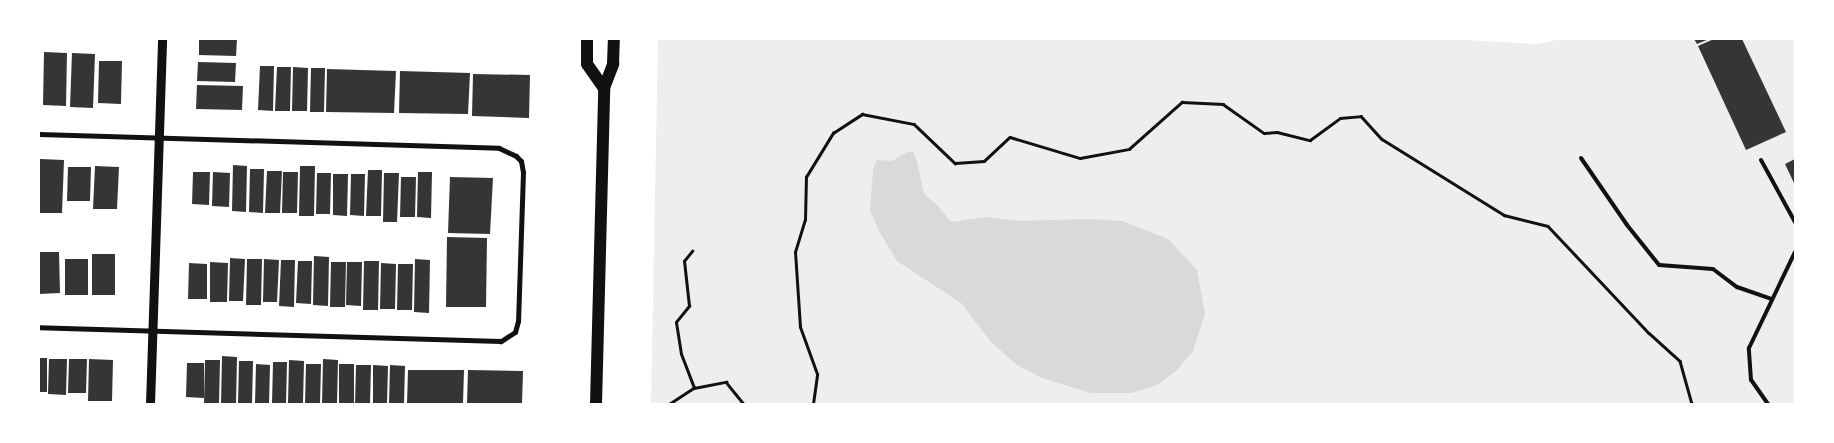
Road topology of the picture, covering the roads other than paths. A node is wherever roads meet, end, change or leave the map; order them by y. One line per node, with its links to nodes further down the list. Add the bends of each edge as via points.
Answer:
1 (162, 39): 6 (street)
2 (587, 39): 4 (main road, via 587,64)
3 (614, 39): 4 (main road, via 613,64)
4 (604, 88): 15 (main road)
5 (39, 134): 6 (street)
6 (159, 138): 13 (street); 13 (street, via 499,148 516,156 523,172 518,321 515,332 493,342)
7 (1581, 158): 11 (lane, via 1659,265 1713,269 1737,287)
8 (1762, 160): 9 (lane)
9 (1795, 222)
10 (1795, 252): 11 (lane)
11 (1772, 300): 16 (lane, via 1749,348 1751,380)
12 (39, 327): 13 (street)
13 (152, 331): 14 (street)
14 (150, 404)
15 (596, 404)
16 (1768, 404)

